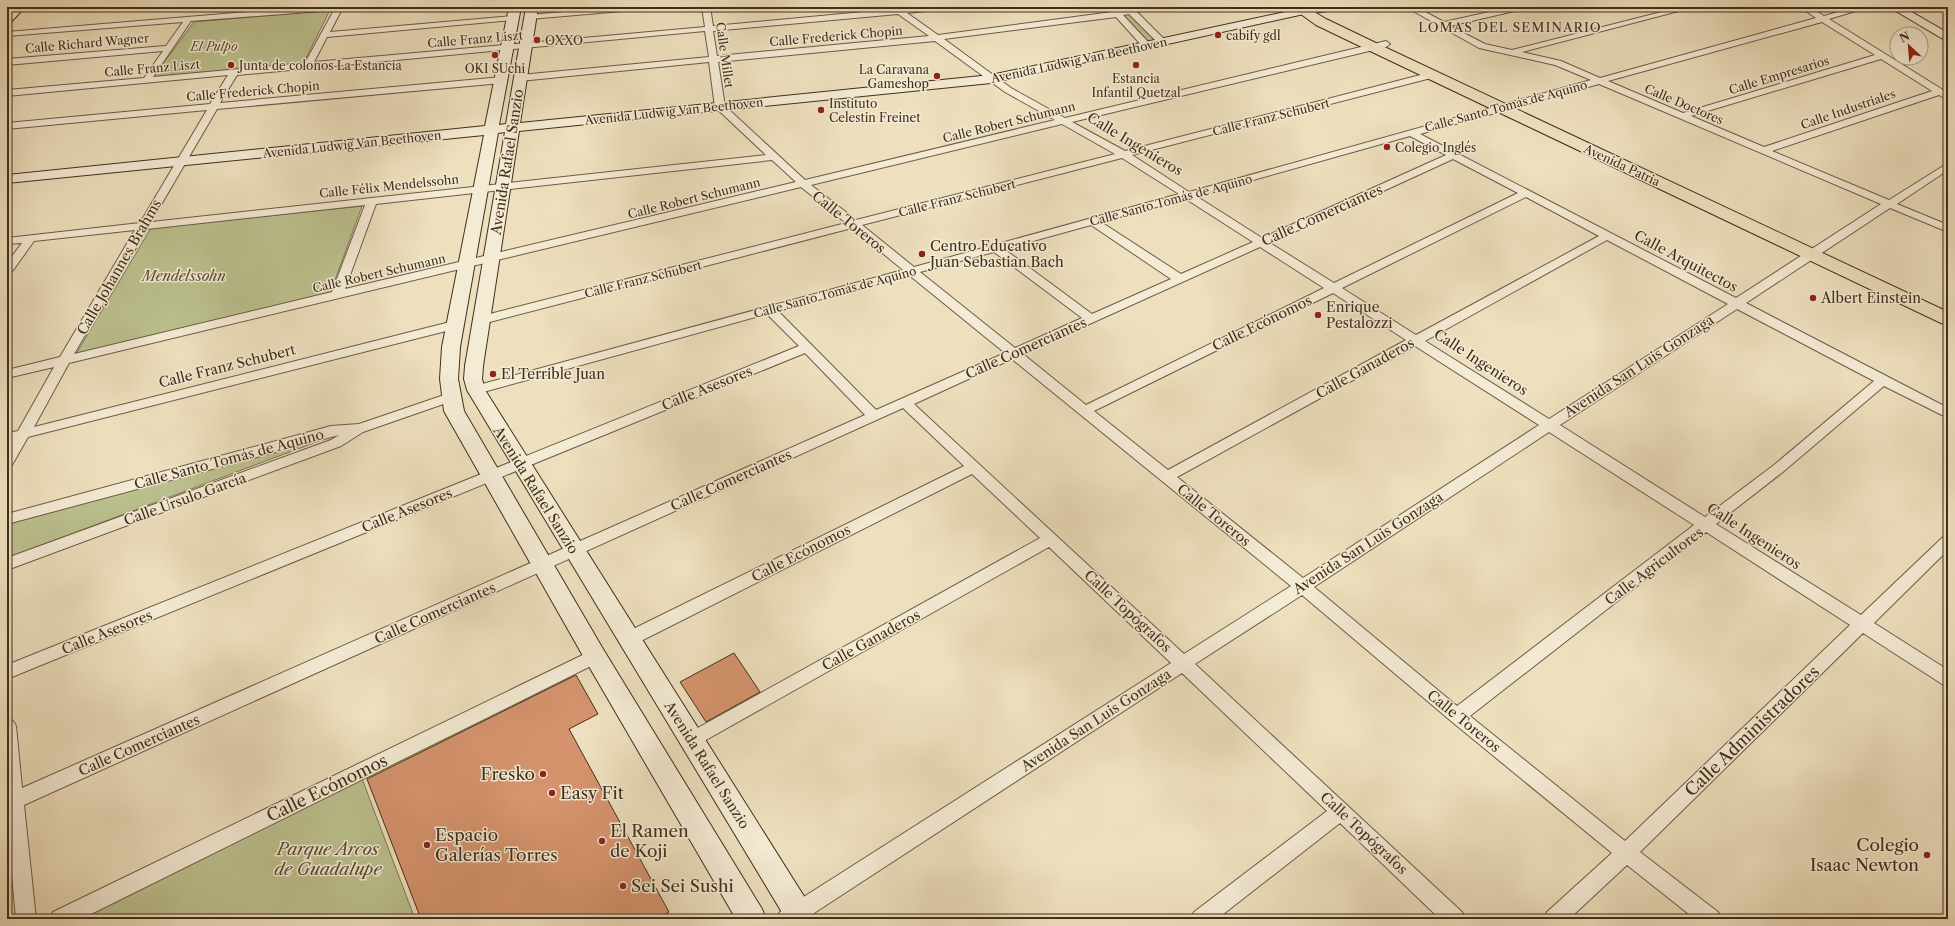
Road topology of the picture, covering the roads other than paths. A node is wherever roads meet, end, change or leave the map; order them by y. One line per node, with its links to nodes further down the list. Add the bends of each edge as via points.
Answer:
1 (21, 7): 25 (main road)
2 (338, 7): 19 (street); 30 (street)
3 (645, 7): 20 (street)
4 (706, 7): 28 (street, Calle Millet)
5 (945, 7): 16 (street, Calle Franz Liszt)
6 (1111, 7): 22 (street)
7 (1152, 7): 17 (street, Calle Frederick Chopin)
8 (1336, 7): 18 (main road, Avenida Ludwig Van Beethoven)
9 (1410, 7): 26 (street, Calle Doctores)
10 (1523, 7): 26 (street)
11 (1690, 7): 39 (street)
12 (1804, 7): 24 (street)
13 (1865, 7): 24 (street, Calle Santo Tomás de Aquino)
14 (1895, 7): 32 (main road)
15 (1915, 7): 27 (main road)
16 (900, 9): 28 (street, Calle Franz Liszt); 31 (street, Calle Ingenieros)
17 (1129, 9): 22 (street, Calle Frederick Chopin); 33 (street)
18 (1309, 9): 33 (main road, Avenida Ludwig Van Beethoven); 36 (main road, Avenida Patria)
19 (270, 10): 23 (street)
20 (531, 12): 34 (main road, Avenida Rafael Sanzio)
21 (514, 13): 30 (street); 38 (main road, Avenida Rafael Sanzio)
22 (1117, 14): 31 (street, Calle Frederick Chopin); 35 (street)
23 (188, 19): 29 (street); 37 (street)
24 (1822, 19): 40 (street); 50 (street, Calle Santo Tomás de Aquino)
25 (7, 20)
26 (1442, 25): 39 (street, Calle Doctores, via 1482,46)
27 (1948, 25)
28 (709, 29): 34 (street, Calle Franz Liszt); 41 (street, Calle Millet)
29 (7, 34)
30 (324, 35): 43 (street)
31 (935, 38): 41 (street, Calle Frederick Chopin); 47 (street, Calle Ingenieros)
32 (1948, 38)
33 (1162, 42): 35 (main road, Avenida Ludwig Van Beethoven)
34 (525, 46): 38 (street, Calle Franz Liszt); 46 (main road, Avenida Rafael Sanzio)
35 (1147, 46): 47 (main road, Avenida Ludwig Van Beethoven)
36 (1380, 46): 45 (main road, Avenida Patria); 54 (main road, Avenida Patria); 59 (street, Calle Robert Schumann)
37 (168, 48): 42 (street, Calle Richard Wagner); 48 (street)
38 (507, 48): 43 (street, Calle Franz Liszt); 49 (main road, Avenida Rafael Sanzio)
39 (1510, 53): 50 (street, Calle Doctores, via 1558,64)
40 (1882, 56): 51 (street); 58 (street, Calle Empresarios)
41 (713, 59): 46 (street, Calle Frederick Chopin); 56 (street, Calle Millet)
42 (7, 62)
43 (308, 66): 44 (street, Calle Franz Liszt)
44 (234, 72): 48 (street, Calle Franz Liszt); 55 (street, Calle Johannes Brahms)
45 (1432, 75): 57 (main road, Avenida Patria); 64 (street, Calle Franz Schubert)
46 (520, 78): 61 (main road, Avenida Rafael Sanzio)
47 (992, 79): 56 (main road, Avenida Ludwig Van Beethoven); 59 (street, Calle Ingenieros)
48 (146, 80): 52 (street, Calle Franz Liszt)
49 (502, 80): 55 (street, Calle Frederick Chopin); 61 (main road, Avenida Rafael Sanzio)
50 (1599, 81): 54 (street, Calle Santo Tomás de Aquino); 58 (street, Calle Doctores)
51 (1939, 92): 53 (street); 63 (street, Calle Industriales)
52 (7, 93)
53 (1948, 97)
54 (1516, 104): 57 (street, Calle Santo Tomás de Aquino); 86 (main road, Avenida Patria)
55 (213, 107): 60 (street, Calle Frederick Chopin); 67 (street, Calle Johannes Brahms)
56 (720, 107): 61 (main road, Avenida Ludwig Van Beethoven); 66 (street, Calle Toreros)
57 (1501, 108): 62 (street, Calle Santo Tomás de Aquino); 86 (main road, Avenida Patria)
58 (1682, 116): 63 (street, Calle Doctores)
59 (1065, 122): 64 (street, Calle Ingenieros); 70 (street, Calle Robert Schumann)
60 (7, 126)
61 (502, 129): 67 (main road, Avenida Ludwig Van Beethoven); 71 (main road, Avenida Rafael Sanzio); 72 (main road, Avenida Rafael Sanzio)
62 (1411, 133): 65 (street, Calle Arquitectos); 74 (street, Calle Santo Tomás de Aquino)
63 (1764, 150): 76 (street, Calle Doctores)
64 (1124, 155): 74 (street, Calle Ingenieros); 78 (street, Calle Franz Schubert)
65 (1454, 155): 73 (street, Calle Arquitectos); 84 (street, Calle Comerciantes)
66 (774, 157): 70 (street, Calle Toreros); 71 (street, Calle Félix Mendelssohn)
67 (181, 162): 69 (main road, Avenida Ludwig Van Beethoven); 79 (street, Calle Johannes Brahms)
68 (1948, 166): 76 (street, Avenida San Luis Gonzaga)
69 (7, 179)
70 (804, 184): 78 (street, Calle Toreros); 87 (street, Calle Robert Schumann)
71 (503, 186): 72 (street, Calle Félix Mendelssohn); 87 (main road, Avenida Rafael Sanzio)
72 (481, 189): 75 (street, Calle Félix Mendelssohn); 88 (main road, Avenida Rafael Sanzio)
73 (1526, 193): 81 (street, Calle Arquitectos); 92 (street, Calle Ecónomos)
74 (1188, 195): 77 (street, Calle Santo Tomás de Aquino); 84 (street, Calle Ingenieros)
75 (372, 201): 79 (street, Calle Félix Mendelssohn); 93 (street)
76 (1889, 204): 80 (street, Calle Doctores); 86 (street, Avenida San Luis Gonzaga)
77 (1092, 221): 85 (street, Calle Santo Tomás de Aquino); 91 (street)
78 (852, 225): 90 (street, Calle Toreros); 99 (street, Calle Franz Schubert)
79 (143, 226): 82 (street, Calle Félix Mendelssohn); 104 (street, Calle Johannes Brahms)
80 (1948, 229)
81 (1607, 236): 94 (street, Calle Arquitectos); 101 (street, Calle Ganaderos)
82 (31, 238): 83 (street, Calle Félix Mendelssohn); 89 (street)
83 (7, 241)
84 (1262, 242): 91 (street, Calle Comerciantes); 92 (street, Calle Ingenieros)
85 (996, 248): 90 (street, Calle Santo Tomás de Aquino); 98 (street)
86 (1817, 250): 94 (street, Avenida San Luis Gonzaga); 95 (main road, Avenida Patria); 97 (main road, Avenida Patria)
87 (491, 260): 88 (street, Calle Robert Schumann); 99 (main road, Avenida Rafael Sanzio)
88 (466, 265): 93 (street, Calle Robert Schumann); 100 (main road, Avenida Rafael Sanzio)
89 (7, 271)
90 (910, 271): 96 (street, Calle Santo Tomás de Aquino); 103 (street, Calle Toreros)
91 (1180, 279): 98 (street, Calle Comerciantes)
92 (1334, 288): 101 (street, Calle Ingenieros); 110 (street, Calle Ecónomos)
93 (337, 296): 104 (street, Calle Robert Schumann)
94 (1736, 304): 106 (street, Calle Arquitectos); 113 (street, Avenida San Luis Gonzaga)
95 (1948, 304)
96 (770, 310): 102 (street); 107 (street, Calle Santo Tomás de Aquino)
97 (1948, 318)
98 (1091, 319): 103 (street, Calle Comerciantes)
99 (482, 320): 107 (main road, Avenida Rafael Sanzio, via 474,366 473,379)
100 (454, 325): 108 (main road, Avenida Rafael Sanzio, via 448,376); 115 (street, Calle Franz Schubert)
101 (1417, 340): 113 (street, Calle Ingenieros); 121 (street, Calle Ganaderos)
102 (808, 347): 112 (street); 118 (street, Calle Asesores)
103 (1012, 354): 109 (street, Calle Comerciantes); 110 (street, Calle Toreros)
104 (64, 361): 105 (street, Calle Robert Schumann); 115 (street, Calle Johannes Brahms)
105 (7, 374)
106 (1883, 380): 111 (street, Calle Arquitectos); 123 (street, Calle Agricultores)
107 (476, 390): 118 (main road, Avenida Rafael Sanzio)
108 (450, 397): 114 (street, Calle Santo Tomás de Aquino); 120 (main road, Avenida Rafael Sanzio, via 454,411)
109 (904, 402): 112 (street, Calle Comerciantes); 119 (street, Calle Topógrafos)
110 (1084, 411): 121 (street, Calle Toreros)
111 (1948, 414)
112 (874, 416): 126 (street, Calle Comerciantes)
113 (1550, 425): 123 (street, Calle Ingenieros); 129 (street, Avenida San Luis Gonzaga)
114 (360, 428): 122 (street, Calle Santo Tomás de Aquino, via 331,431); 127 (street, Calle Úrsulo García, via 336,443)
115 (23, 434): 116 (street, Calle Franz Schubert); 117 (street, Calle Johannes Brahms)
116 (7, 438)
117 (7, 462)
118 (520, 464): 120 (street, Calle Asesores); 126 (main road, Avenida Rafael Sanzio)
119 (974, 467): 124 (street, Calle Topógrafos); 131 (street, Calle Ecónomos)
120 (491, 476): 128 (main road, Avenida Rafael Sanzio); 134 (street, Calle Asesores)
121 (1166, 477): 129 (street, Calle Toreros)
122 (7, 519)
123 (1707, 525): 130 (street, Calle Ingenieros); 136 (street, Calle Agricultores)
124 (1051, 539): 133 (street, Calle Topógrafos); 138 (street, Calle Ganaderos)
125 (1948, 541): 130 (street, Calle Administradores)
126 (574, 551): 128 (street, Calle Comerciantes); 131 (main road, Avenida Rafael Sanzio)
127 (7, 564)
128 (543, 564): 132 (main road, Avenida Rafael Sanzio); 139 (street, Calle Comerciantes)
129 (1302, 586): 133 (street, Avenida San Luis Gonzaga); 136 (street, Calle Toreros)
130 (1862, 624): 135 (street, Calle Ingenieros); 141 (street, Calle Administradores)
131 (629, 640): 138 (main road, Avenida Rafael Sanzio)
132 (595, 656): 144 (street, Calle Ecónomos); 145 (main road, Avenida Rafael Sanzio)
133 (1184, 663): 140 (street, Calle Topógrafos); 142 (street, Avenida San Luis Gonzaga)
134 (7, 672)
135 (1948, 679)
136 (1457, 716): 141 (street, Calle Toreros)
137 (7, 726): 139 (street)
138 (691, 740): 142 (main road, Avenida Rafael Sanzio)
139 (11, 802): 143 (street)
140 (1341, 811): 146 (street); 147 (street, Calle Topógrafos)
141 (1626, 853): 148 (street, Calle Administradores); 149 (street, Calle Toreros)
142 (795, 917)
143 (26, 919)
144 (60, 919)
145 (752, 919)
146 (1201, 919)
147 (1455, 919)
148 (1554, 919)
149 (1712, 919)

